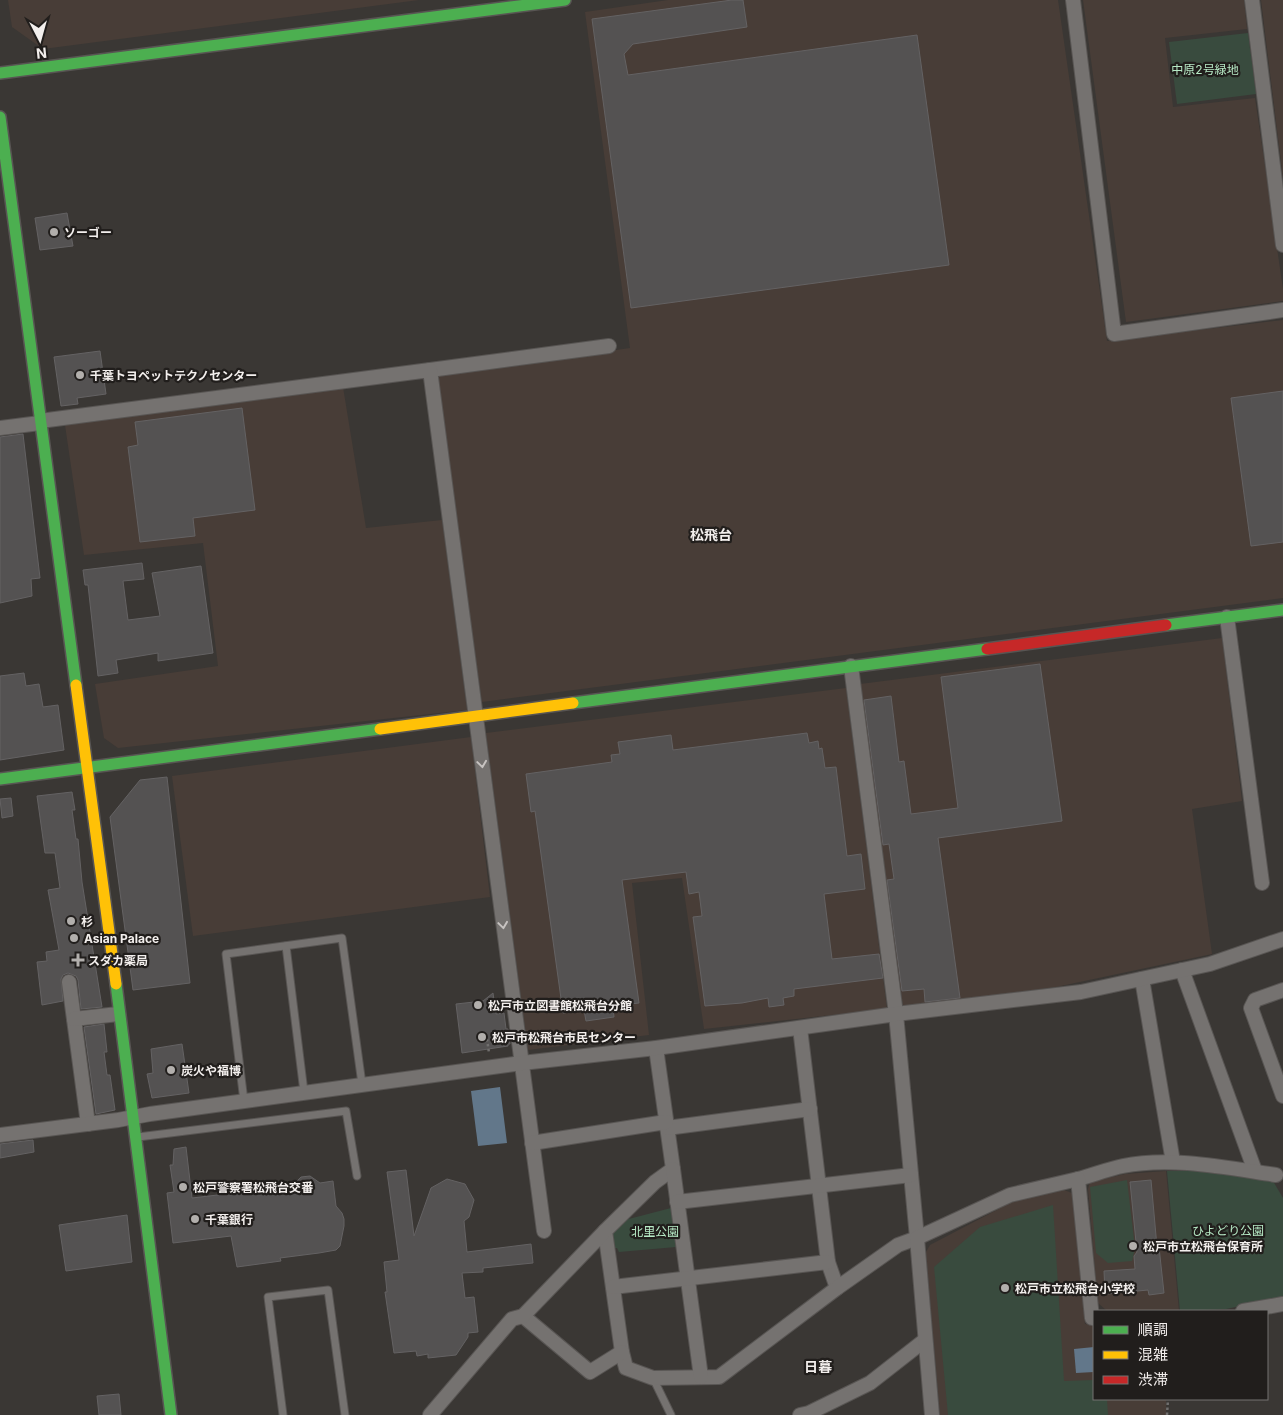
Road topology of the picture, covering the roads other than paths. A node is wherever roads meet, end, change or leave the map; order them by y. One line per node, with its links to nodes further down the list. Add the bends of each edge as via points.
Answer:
1 (565, 0): 4 (street)
2 (1072, 0): 7 (street, via 1114,334)
3 (1252, 0): 6 (street)
4 (0, 74)
5 (0, 117): 10 (street)
6 (1283, 244)
7 (1283, 310)
8 (609, 346): 9 (street)
9 (430, 370): 10 (street); 15 (street)
10 (40, 422): 11 (street); 16 (street)
11 (0, 428)
12 (1283, 610): 13 (street)
13 (1226, 617): 14 (street); 18 (street)
14 (851, 666): 15 (street); 26 (street)
15 (475, 716): 16 (street); 30 (street, one-way to 30)
16 (87, 768): 17 (street); 25 (street)
17 (0, 779)
18 (1262, 883)
19 (1283, 939): 21 (street)
20 (286, 946): 31 (lane, via 342,938); 32 (lane); 34 (lane, via 226,954)
21 (1182, 970): 22 (street); 44 (street)
22 (1142, 979): 26 (street, via 1080,992); 42 (street)
23 (69, 982): 27 (street)
24 (1283, 990): 33 (street, via 1255,1000 1251,1008)
25 (118, 1014): 27 (street); 36 (street)
26 (896, 1014): 28 (street); 45 (street)
27 (74, 1019): 37 (street)
28 (800, 1028): 29 (street); 35 (street)
29 (656, 1048): 30 (street); 38 (street)
30 (522, 1063): 31 (street); 41 (street)
31 (362, 1084): 32 (street)
32 (304, 1092): 34 (street)
33 (1283, 1096)
34 (244, 1101): 36 (street)
35 (810, 1109): 38 (street); 49 (street)
36 (133, 1118): 37 (street); 40 (street)
37 (88, 1124): 39 (street)
38 (667, 1125): 41 (street); 43 (street)
39 (0, 1135)
40 (135, 1138): 47 (lane, via 346,1111); 66 (street)
41 (532, 1143): 51 (street)
42 (1173, 1162): 44 (street); 48 (street, via 1124,1166)
43 (673, 1169): 50 (street); 52 (street, via 655,1182)
44 (1255, 1172): 46 (street)
45 (911, 1174): 49 (street); 53 (street)
46 (1276, 1175)
47 (357, 1176)
48 (1078, 1179): 53 (street, via 1010,1196); 61 (street)
49 (820, 1185): 50 (street); 54 (street)
50 (677, 1202): 55 (street)
51 (544, 1231)
52 (605, 1232): 56 (street); 60 (street)
53 (917, 1238): 57 (street, via 898,1245); 62 (street)
54 (828, 1262): 55 (street); 57 (street)
55 (687, 1278): 56 (street); 65 (street)
56 (613, 1287): 63 (street)
57 (837, 1288): 65 (street, via 719,1377)
58 (1283, 1304): 59 (street)
59 (1249, 1310)
60 (523, 1316): 63 (street, via 590,1372); 69 (street, via 512,1319)
61 (1093, 1318)
62 (925, 1340): 71 (street, via 870,1383); 72 (street)
63 (622, 1352): 64 (street, via 626,1368)
64 (653, 1378): 65 (street); 70 (lane)
65 (701, 1378)
66 (171, 1415)
67 (283, 1415): 68 (lane, via 268,1297 328,1290)
68 (345, 1415)
69 (430, 1415)
70 (671, 1415)
71 (800, 1415)
72 (932, 1415)

